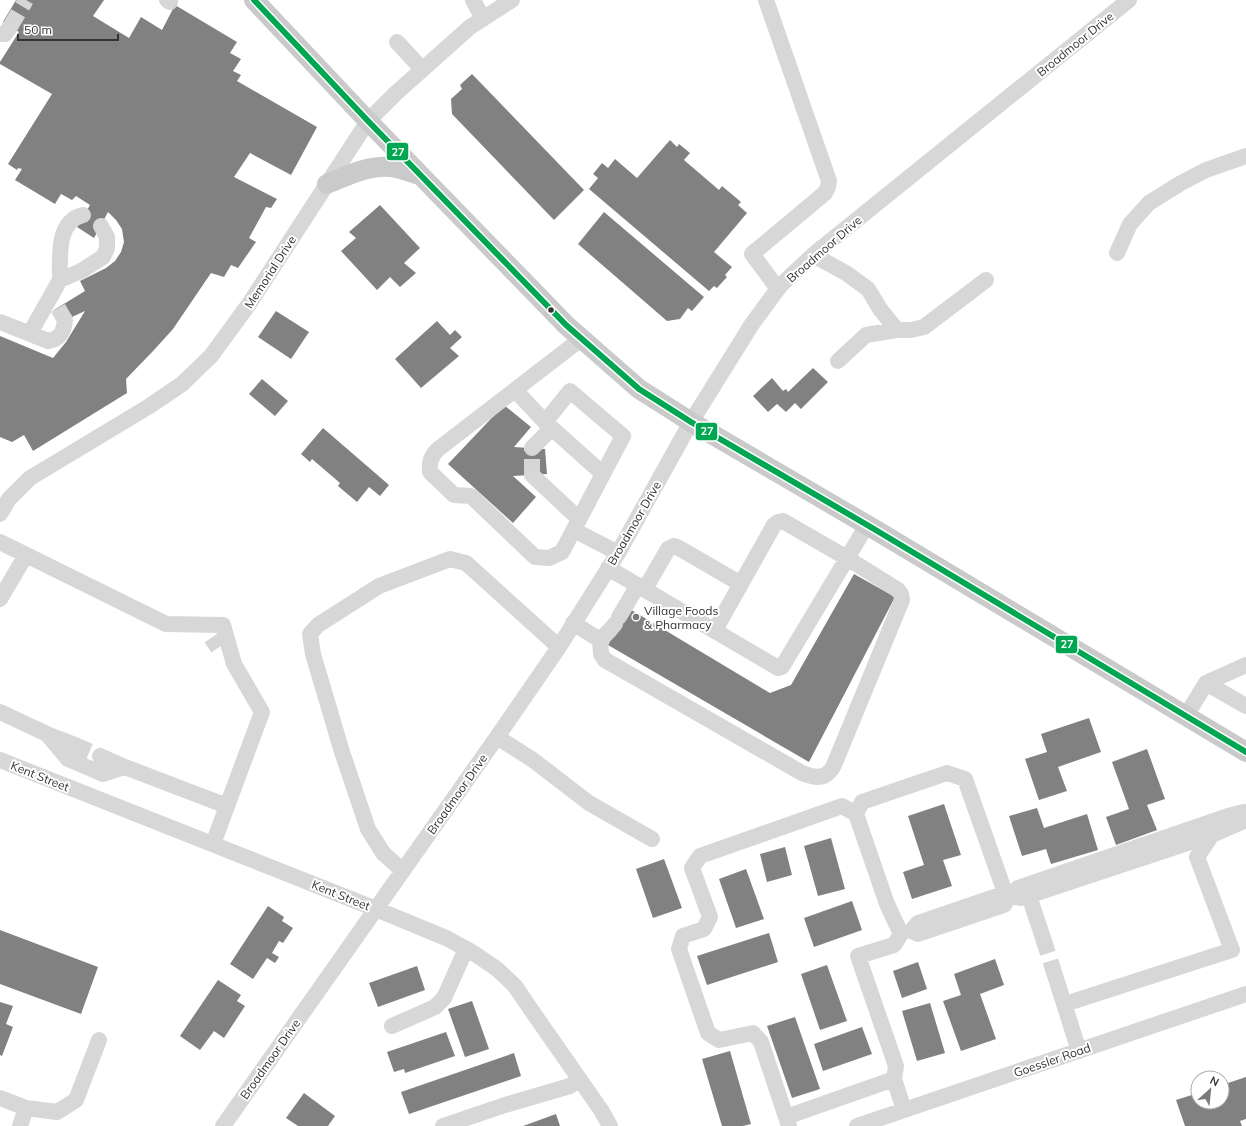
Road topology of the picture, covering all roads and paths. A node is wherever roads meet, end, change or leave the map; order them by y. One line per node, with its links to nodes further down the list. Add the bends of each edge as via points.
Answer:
1 (473, 0): 6 (street)
2 (512, 0): 6 (street, Memorial Drive)
3 (766, 0): 19 (street, via 829,181 825,193 752,254)
4 (1129, 0): 16 (street, Broadmoor Drive)
5 (261, 2): 9 (main road)
6 (483, 19): 8 (street, Memorial Drive, via 470,27)
7 (397, 42): 8 (street)
8 (422, 69): 9 (street, Memorial Drive)
9 (368, 121): 11 (main road); 12 (street, Memorial Drive)
10 (1246, 156): 15 (street, via 1206,170 1149,203 1130,224)
11 (420, 175): 12 (main road, via 390,167 374,168 356,171); 24 (main road)
12 (327, 184): 32 (street, Memorial Drive, via 249,304 211,356 182,384 142,411 30,478 8,499)
13 (83, 215): 17 (street, via 72,220 63,232)
14 (101, 226): 17 (street, via 107,237 107,248 102,257)
15 (1117, 253)
16 (813, 255): 19 (street, Broadmoor Drive); 22 (street, via 846,273 868,289)
17 (60, 280): 20 (street)
18 (986, 280): 22 (street, via 924,326 911,330)
19 (778, 289): 27 (street, Broadmoor Drive, via 752,324)
20 (57, 310): 23 (street); 23 (street, via 65,327 60,336 48,341)
21 (0, 322): 23 (street)
22 (897, 330): 25 (street, via 866,335)
23 (30, 333)
24 (581, 339): 26 (street); 27 (main road, via 639,389)
25 (838, 361)
26 (515, 390): 28 (street); 33 (street, via 437,450 431,458 430,472 454,495 471,496 535,557 549,558 562,552)
27 (691, 422): 34 (main road); 36 (street, Broadmoor Drive)
28 (549, 425): 29 (street); 30 (street); 30 (street, via 570,391 623,436)
29 (532, 448)
30 (603, 474): 33 (street)
31 (532, 475): 33 (street)
32 (0, 514)
33 (576, 524): 36 (street)
34 (867, 524): 38 (street); 53 (main road)
35 (0, 542): 37 (street)
36 (618, 553): 39 (street, Broadmoor Drive)
37 (26, 554): 42 (street); 45 (street, via 166,624)
38 (847, 558): 40 (street, via 783,521 778,522); 44 (street, via 782,667 778,668); 46 (street, via 898,590 902,600 834,765 828,774 822,777 802,773 605,660 601,654)
39 (608, 568): 41 (street); 43 (street, Broadmoor Drive)
40 (741, 584): 41 (street, via 674,546 668,549); 44 (street)
41 (642, 587): 44 (street); 46 (street)
42 (0, 599)
43 (574, 623): 46 (street); 47 (street, Broadmoor Drive)
44 (715, 630)
45 (211, 637): 48 (street, via 222,655); 48 (street, via 223,625)
46 (600, 640)
47 (559, 647): 55 (street, Broadmoor Drive); 68 (street, via 466,564 450,559 380,586 318,624 310,634 315,662 368,829 383,853)
48 (234, 664): 61 (street, via 262,712)
49 (1246, 665): 50 (street)
50 (1206, 683): 51 (street); 53 (street)
51 (1246, 706)
52 (0, 712): 54 (street)
53 (1186, 716): 57 (main road)
54 (47, 734): 56 (street); 60 (street, via 68,759 103,774)
55 (497, 737): 66 (street, via 533,760 589,803); 68 (street, Broadmoor Drive)
56 (75, 745)
57 (1246, 752)
58 (100, 756): 60 (street)
59 (0, 760): 67 (street, Kent Street)
60 (125, 767): 61 (street)
61 (227, 806): 67 (street)
62 (1246, 812): 70 (street, via 1018,888)
63 (856, 814): 70 (street, via 862,802 947,773 965,779 1003,887); 72 (street, via 887,904); 86 (street, via 842,806 700,856 692,868 710,917 704,929 683,936 679,949 708,1033 719,1040 753,1033 761,1042)
64 (1246, 820): 65 (street)
65 (1212, 835): 69 (street); 77 (street, via 1197,857 1232,950)
66 (652, 839)
67 (213, 844): 71 (street, Kent Street)
68 (403, 871): 71 (street, Broadmoor Drive)
69 (1029, 896): 70 (street); 73 (street)
70 (1009, 897): 72 (street, via 1000,895 918,923)
71 (376, 909): 74 (street, Kent Street); 88 (street, Broadmoor Drive)
72 (906, 933): 82 (street, via 894,945 858,956 896,1066)
73 (1043, 938)
74 (466, 949): 78 (street, via 444,998 435,1007); 81 (street, Kent Street, via 497,969 515,986)
75 (1053, 969): 77 (street)
76 (1246, 994): 80 (street, Goessler Road)
77 (1065, 1004): 80 (street)
78 (392, 1026)
79 (99, 1040): 84 (street, via 76,1100 57,1112)
80 (1079, 1051): 85 (street, Goessler Road)
81 (580, 1079): 89 (street, via 570,1086); 90 (street, Kent Street)
82 (894, 1079): 85 (street); 86 (street)
83 (0, 1098): 84 (street)
84 (26, 1108): 87 (street)
85 (904, 1110): 91 (street, Goessler Road)
86 (787, 1121)
87 (20, 1126)
88 (223, 1126)
89 (443, 1126)
90 (610, 1126)
91 (857, 1126)

